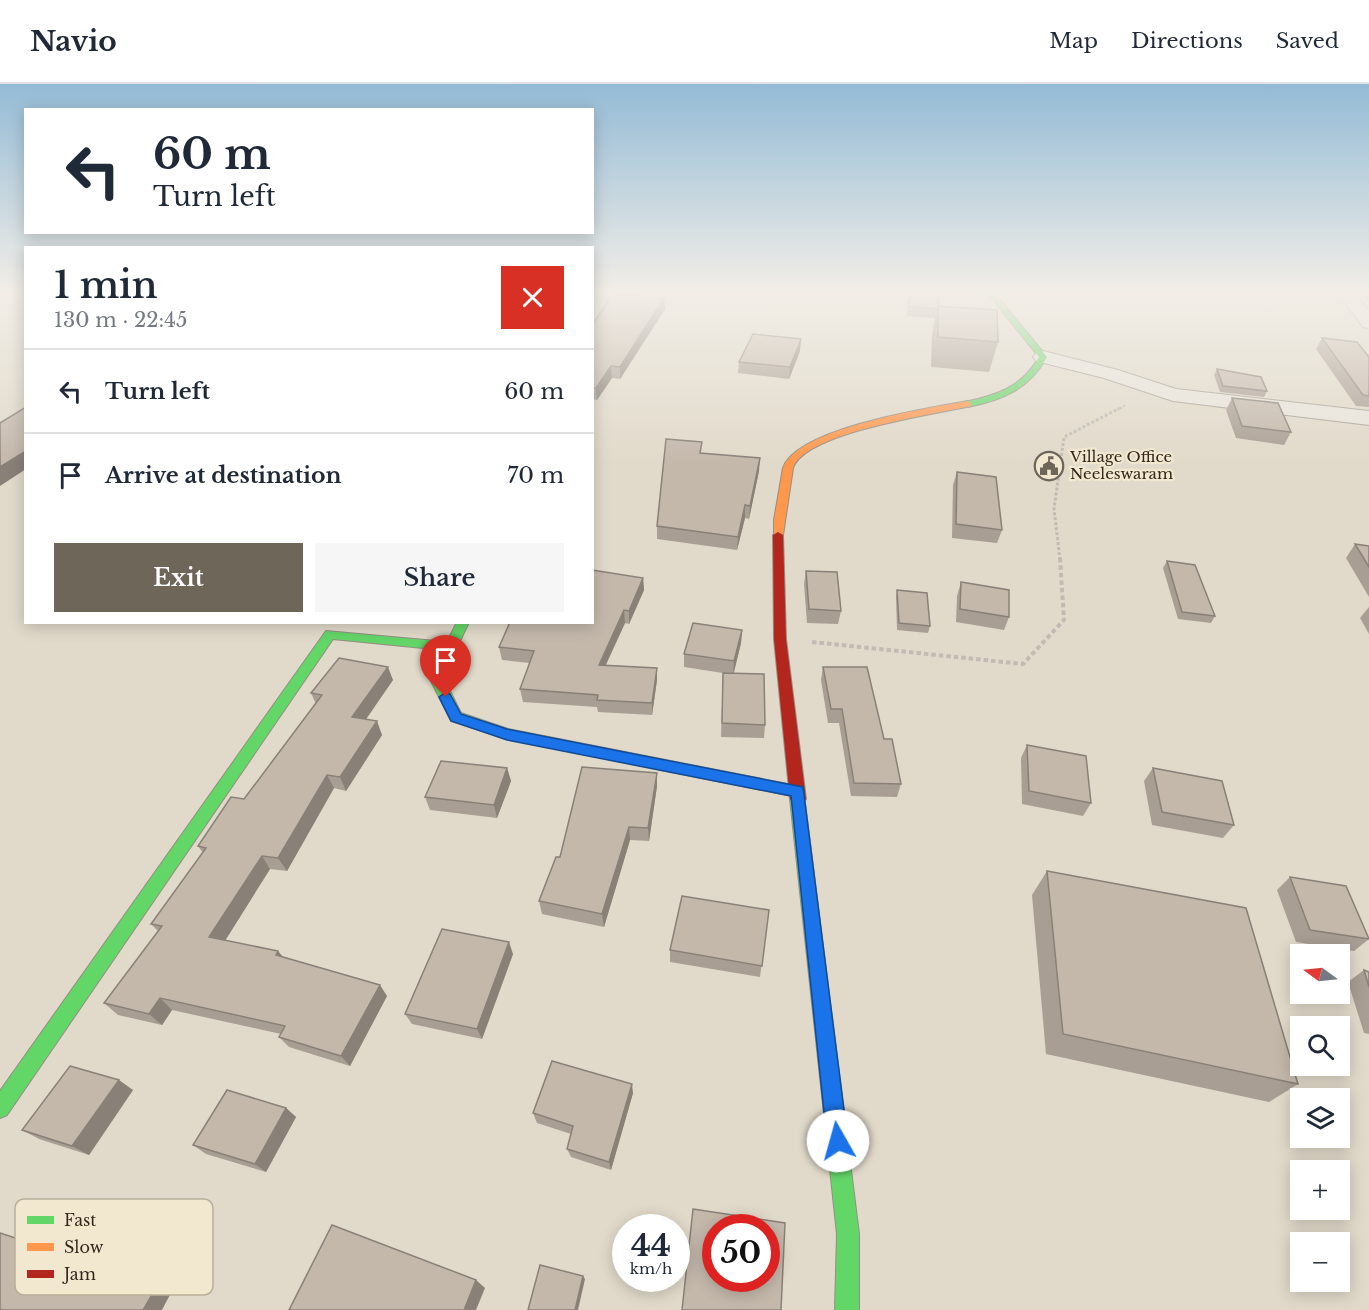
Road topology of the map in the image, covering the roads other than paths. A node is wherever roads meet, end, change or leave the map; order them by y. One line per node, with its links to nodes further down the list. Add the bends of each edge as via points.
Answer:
1 (1036, 348): 2 (main road)
2 (1043, 357): 3 (street, via 1173,395); 6 (main road, via 1036,372 1018,389 994,400 852,429 798,453 790,463 778,529 780,639)
3 (1369, 418)
4 (462, 624): 5 (main road)
5 (451, 646): 6 (main road, via 436,677 456,717 507,734); 7 (main road, via 330,634)
6 (798, 791): 8 (main road, via 848,1234)
7 (0, 1108)
8 (847, 1310)

